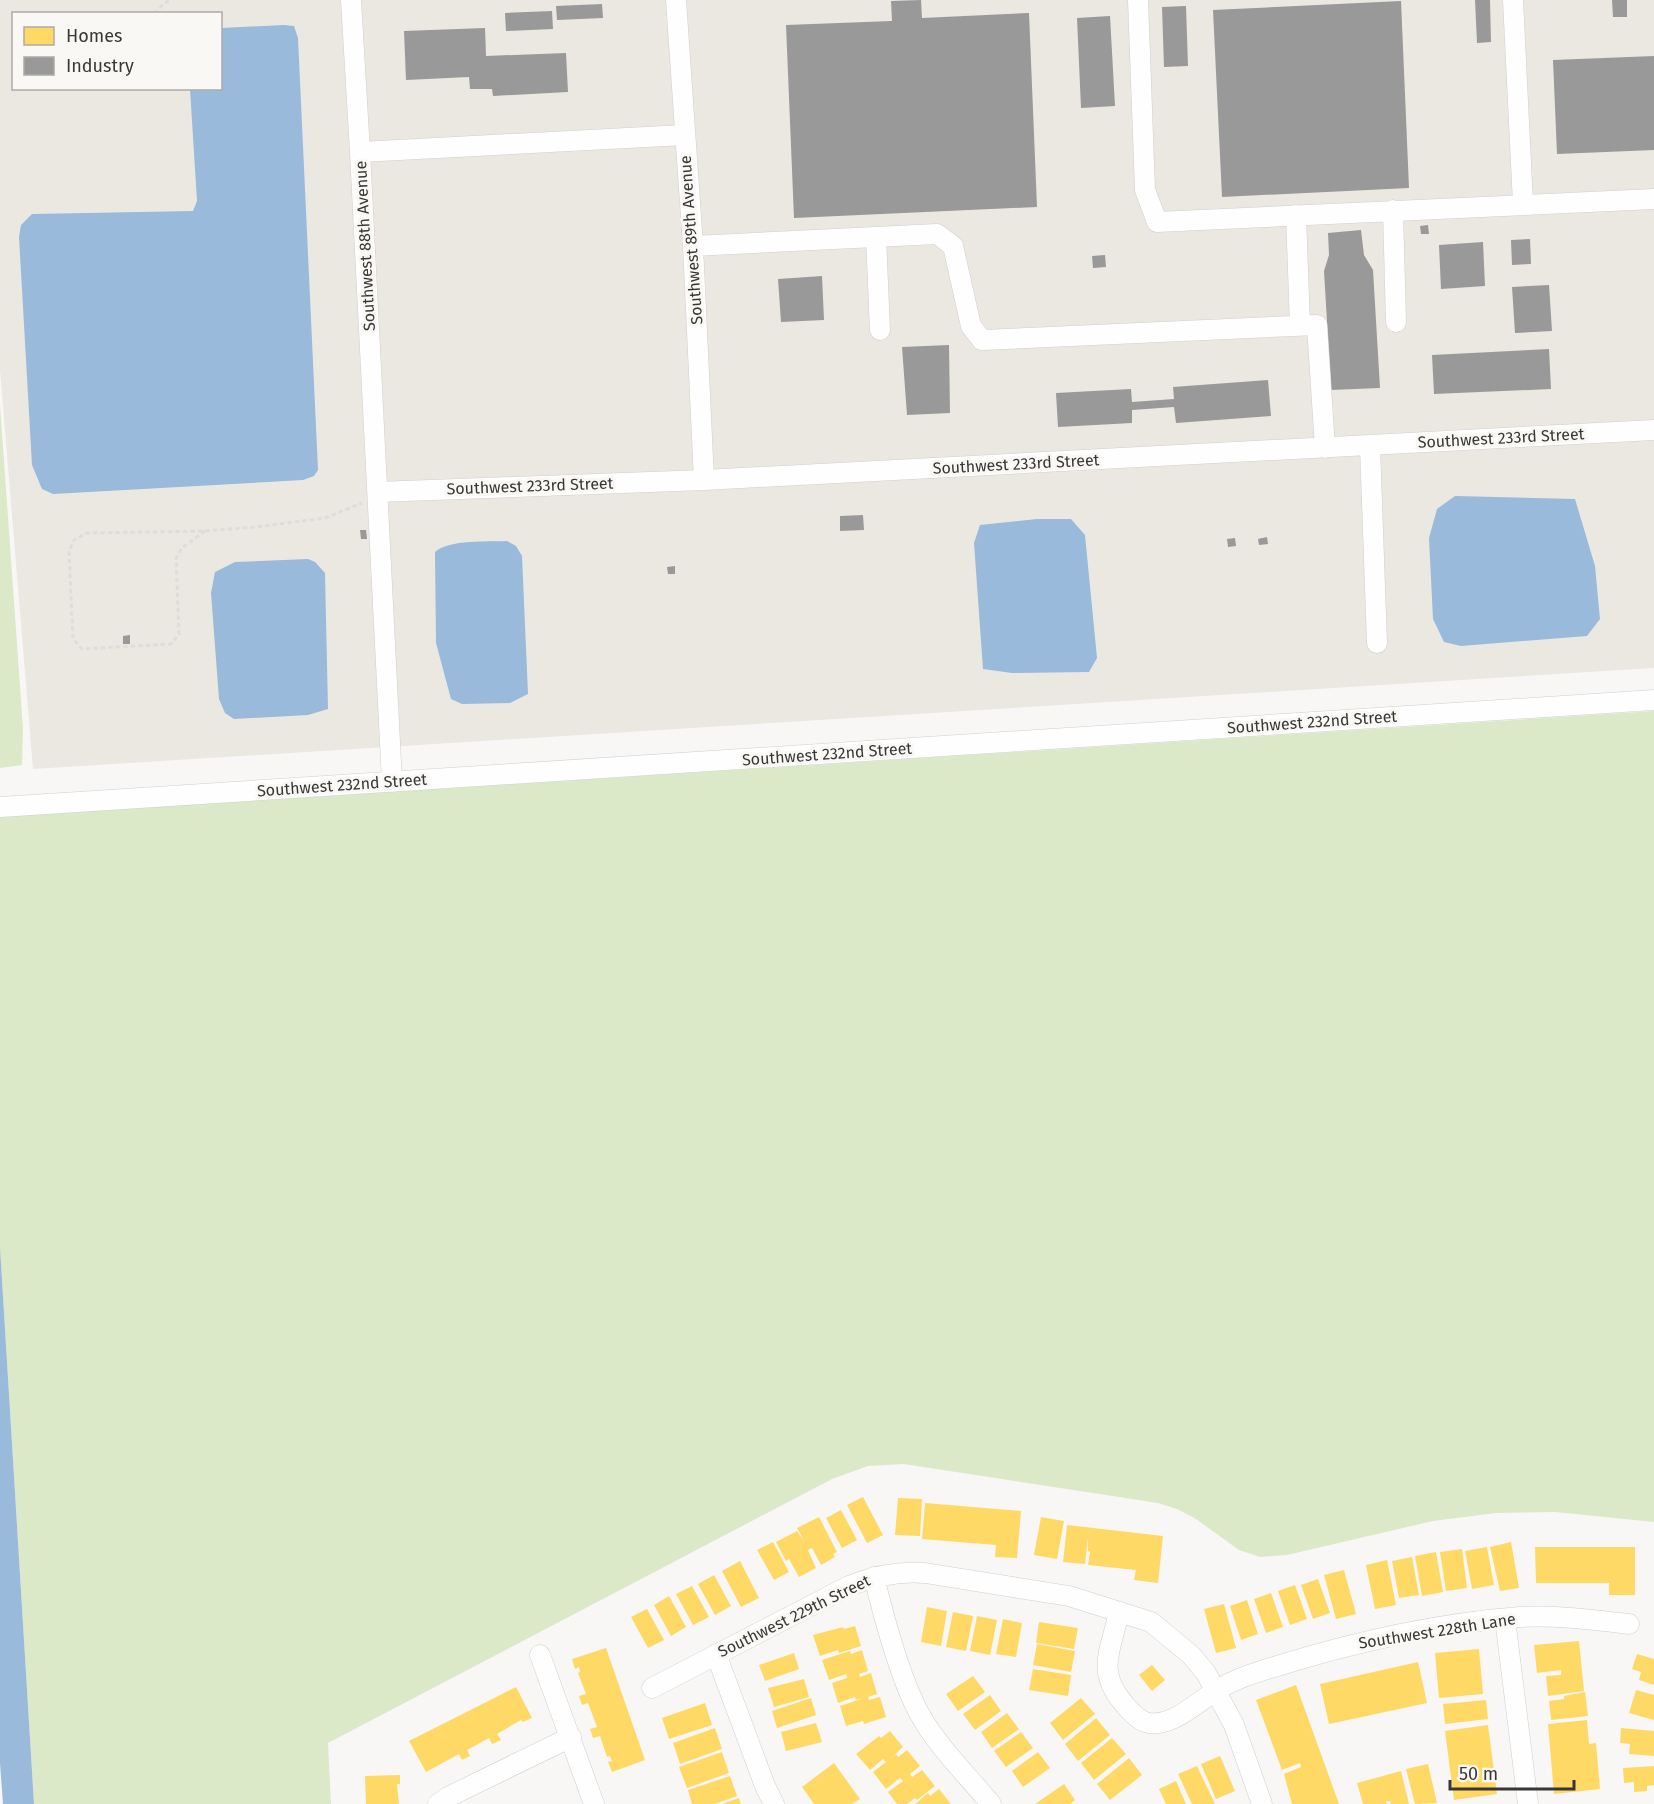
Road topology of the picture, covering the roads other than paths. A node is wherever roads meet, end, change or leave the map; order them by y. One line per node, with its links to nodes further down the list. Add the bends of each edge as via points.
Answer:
1 (351, 0): 6 (street, Southwest 88th Avenue)
2 (676, 0): 5 (street, Southwest 89th Avenue)
3 (1138, 0): 10 (street, via 1145,190 1157,222)
4 (1513, 0): 8 (street)
5 (684, 135): 6 (street); 12 (street, Southwest 89th Avenue)
6 (360, 152): 20 (street, Southwest 88th Avenue)
7 (1654, 199): 8 (street)
8 (1523, 204): 9 (street)
9 (1393, 210): 10 (street); 13 (street)
10 (1296, 215): 14 (street)
11 (876, 237): 12 (street); 14 (street, via 937,234 953,246 971,326 982,340); 15 (street)
12 (693, 246): 19 (street, Southwest 89th Avenue)
13 (1396, 322)
14 (1300, 326): 18 (street, via 1317,325)
15 (880, 330)
16 (1654, 430): 17 (street, Southwest 233rd Street)
17 (1370, 446): 18 (street, Southwest 233rd Street); 21 (street)
18 (1325, 448): 19 (street, Southwest 233rd Street)
19 (704, 480): 20 (street, Southwest 233rd Street)
20 (377, 494): 23 (street, Southwest 88th Avenue)
21 (1377, 643)
22 (1654, 700): 23 (street, Southwest 232nd Street)
23 (392, 782): 24 (street, Southwest 232nd Street)
24 (0, 807)
25 (874, 1576): 26 (street, Southwest 229th Street, via 903,1572 938,1575 1068,1596); 29 (street, Southwest 229th Street); 37 (street, via 918,1712)
26 (1119, 1612): 32 (street, Southwest 229th Street, via 1151,1622 1191,1655); 32 (street, Southwest 228th Lane, via 1107,1676 1114,1693 1132,1713 1144,1722 1165,1722)
27 (1505, 1619): 28 (street, Southwest 228th Lane, via 1539,1617); 32 (street, Southwest 228th Lane, via 1372,1639 1257,1672); 39 (street)
28 (1629, 1624)
29 (716, 1654): 31 (street, Southwest 229th Street); 36 (street)
30 (540, 1655): 33 (street)
31 (652, 1688)
32 (1216, 1690): 38 (street, Southwest 229th Street, via 1234,1725)
33 (570, 1737): 34 (street); 35 (street)
34 (438, 1804)
35 (594, 1804)
36 (774, 1804)
37 (991, 1804)
38 (1262, 1804)
39 (1528, 1804)

